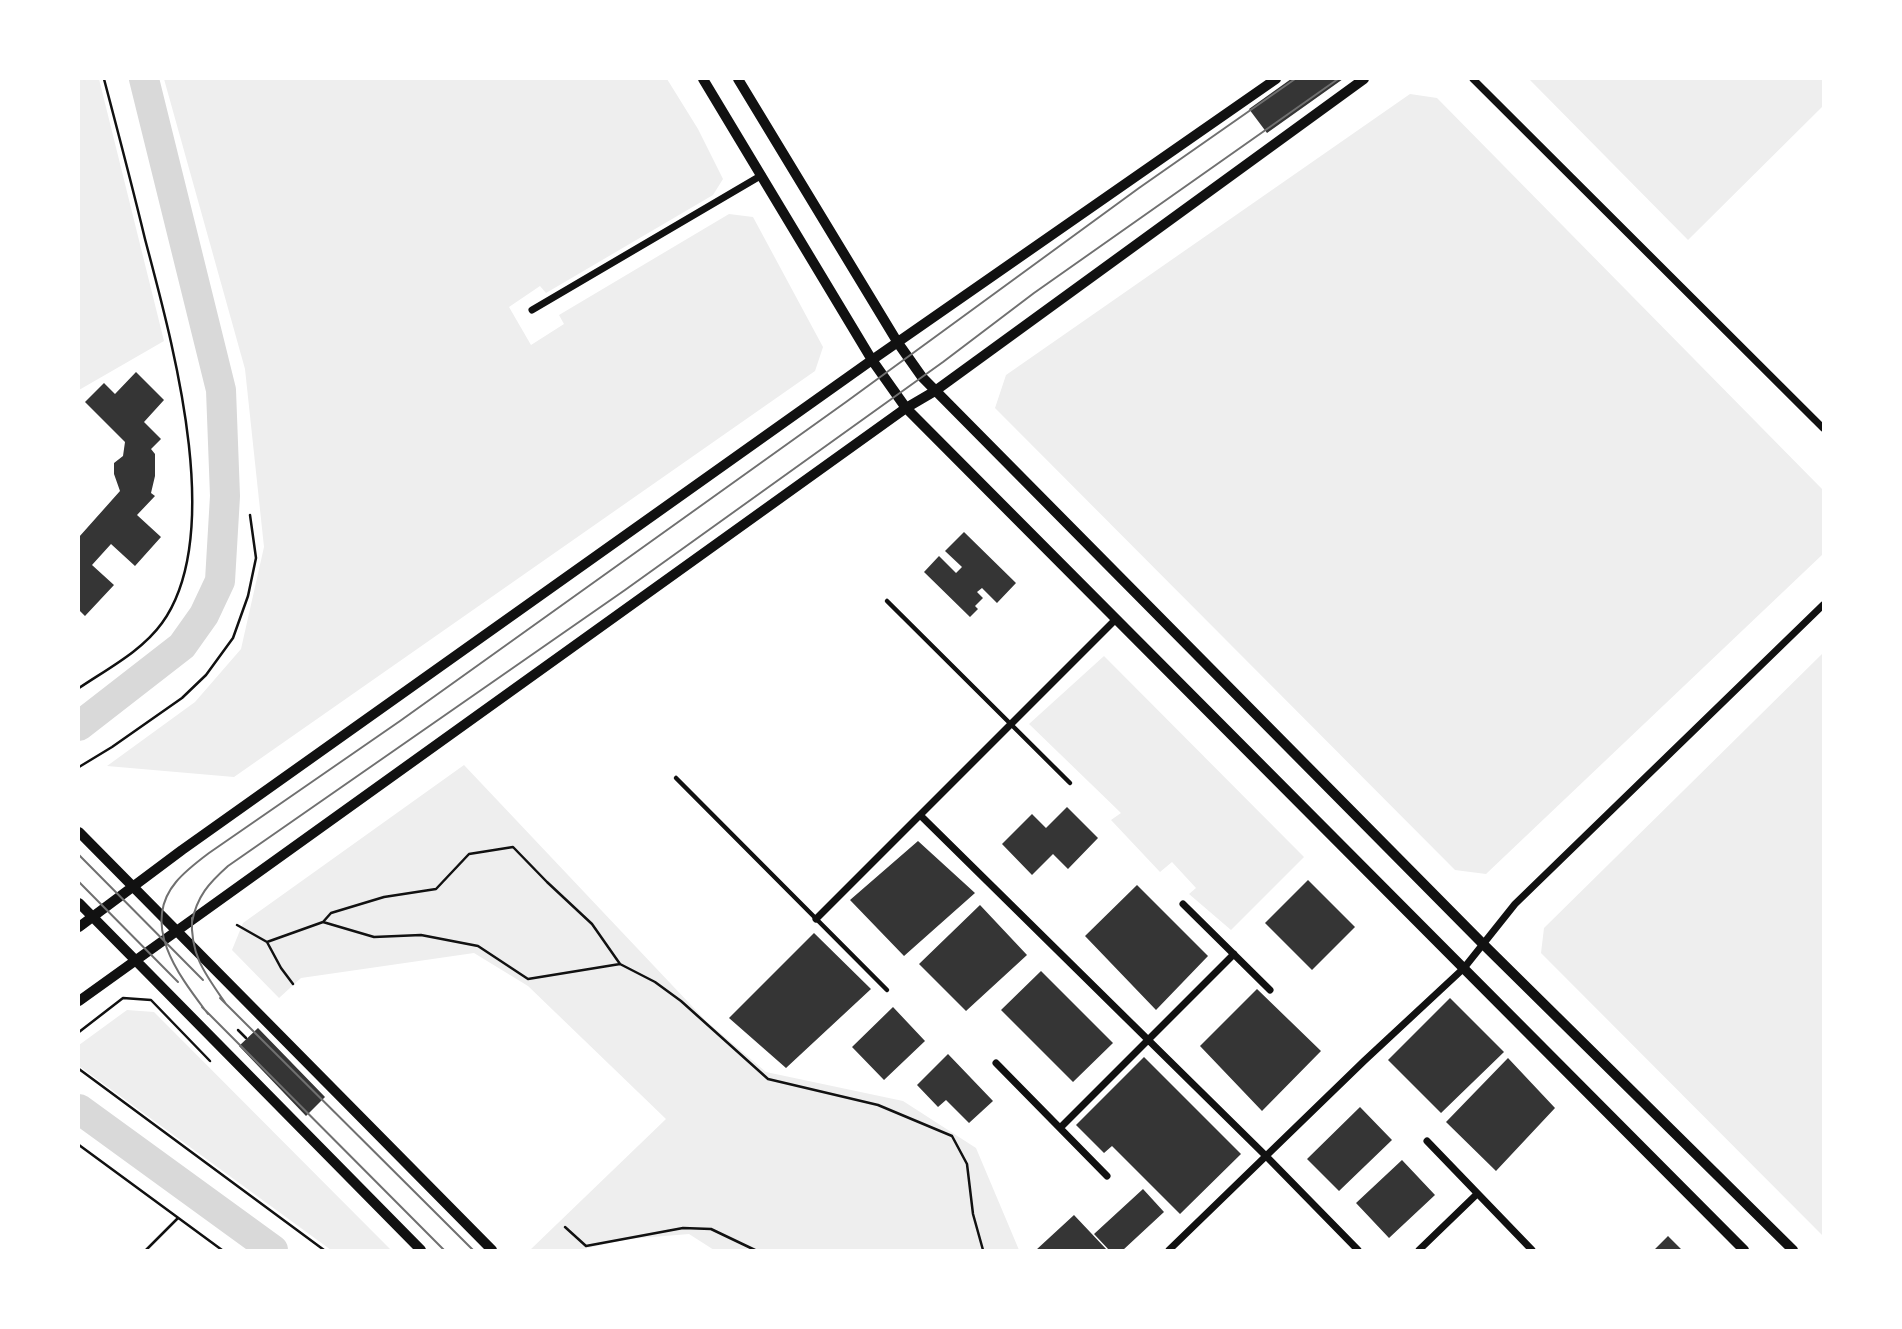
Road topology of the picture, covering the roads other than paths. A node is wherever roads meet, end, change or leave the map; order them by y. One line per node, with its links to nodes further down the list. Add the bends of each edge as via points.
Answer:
1 (704, 79): 6 (street)
2 (738, 79): 8 (street)
3 (1276, 79): 8 (street)
4 (1364, 79): 10 (street)
5 (1473, 79): 12 (street)
6 (762, 175): 7 (street); 9 (street)
7 (532, 310)
8 (898, 343): 9 (street); 10 (street)
9 (872, 360): 11 (street); 21 (street)
10 (935, 391): 11 (street); 28 (street)
11 (906, 408): 15 (street); 27 (street)
12 (1823, 428)
13 (887, 601): 16 (lane)
14 (1823, 605): 28 (street, via 1515,904)
15 (1115, 620): 16 (street); 31 (street)
16 (1012, 724): 18 (lane); 19 (street)
17 (676, 778): 25 (lane)
18 (1070, 783)
19 (921, 816): 25 (street); 35 (street)
20 (79, 832): 21 (street)
21 (133, 885): 24 (street); 27 (street)
22 (79, 903): 24 (street)
23 (1184, 904): 29 (street)
24 (93, 917): 26 (street); 30 (street)
25 (816, 919): 32 (lane)
26 (79, 927)
27 (178, 931): 30 (street); 43 (street)
28 (1482, 943): 31 (street); 49 (street)
29 (1234, 954): 33 (street); 35 (street)
30 (136, 961): 34 (street); 42 (street)
31 (1464, 968): 39 (street); 48 (street)
32 (887, 990)
33 (1270, 990)
34 (79, 1002)
35 (1147, 1041): 37 (street); 39 (street)
36 (996, 1063): 37 (street)
37 (1060, 1128): 40 (street)
38 (1427, 1141): 41 (street)
39 (1267, 1157): 44 (street); 45 (street)
40 (1107, 1176)
41 (1477, 1194): 46 (street); 47 (street)
42 (421, 1250)
43 (492, 1250)
44 (1169, 1250)
45 (1359, 1250)
46 (1419, 1250)
47 (1532, 1250)
48 (1744, 1250)
49 (1793, 1250)

